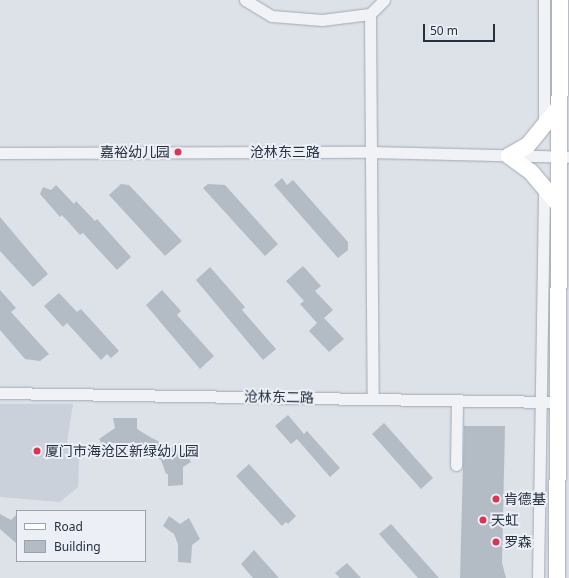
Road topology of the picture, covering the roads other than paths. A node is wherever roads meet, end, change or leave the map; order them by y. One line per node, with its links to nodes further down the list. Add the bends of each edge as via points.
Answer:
1 (245, 0): 5 (street, via 272,16 322,20)
2 (384, 0): 5 (street)
3 (544, 0): 7 (street)
4 (560, 0): 6 (street)
5 (370, 14): 8 (street)
6 (559, 107): 7 (street); 11 (street)
7 (544, 127): 10 (street, via 528,145)
8 (370, 152): 9 (street, 沧林东三路); 10 (street, 沧林东三路); 15 (street)
9 (0, 153)
10 (509, 156): 11 (street, 沧林东三路); 12 (street, via 531,172)
11 (564, 157): 13 (street)
12 (544, 187): 13 (street); 17 (street)
13 (559, 205): 18 (street)
14 (0, 393): 15 (street, 沧林东二路)
15 (373, 399): 16 (street, 沧林东二路)
16 (457, 400): 17 (street, 沧林东二路); 19 (street)
17 (539, 402): 18 (street, 沧林东二路); 20 (street)
18 (557, 402): 21 (street)
19 (456, 465)
20 (538, 578)
21 (557, 578)

